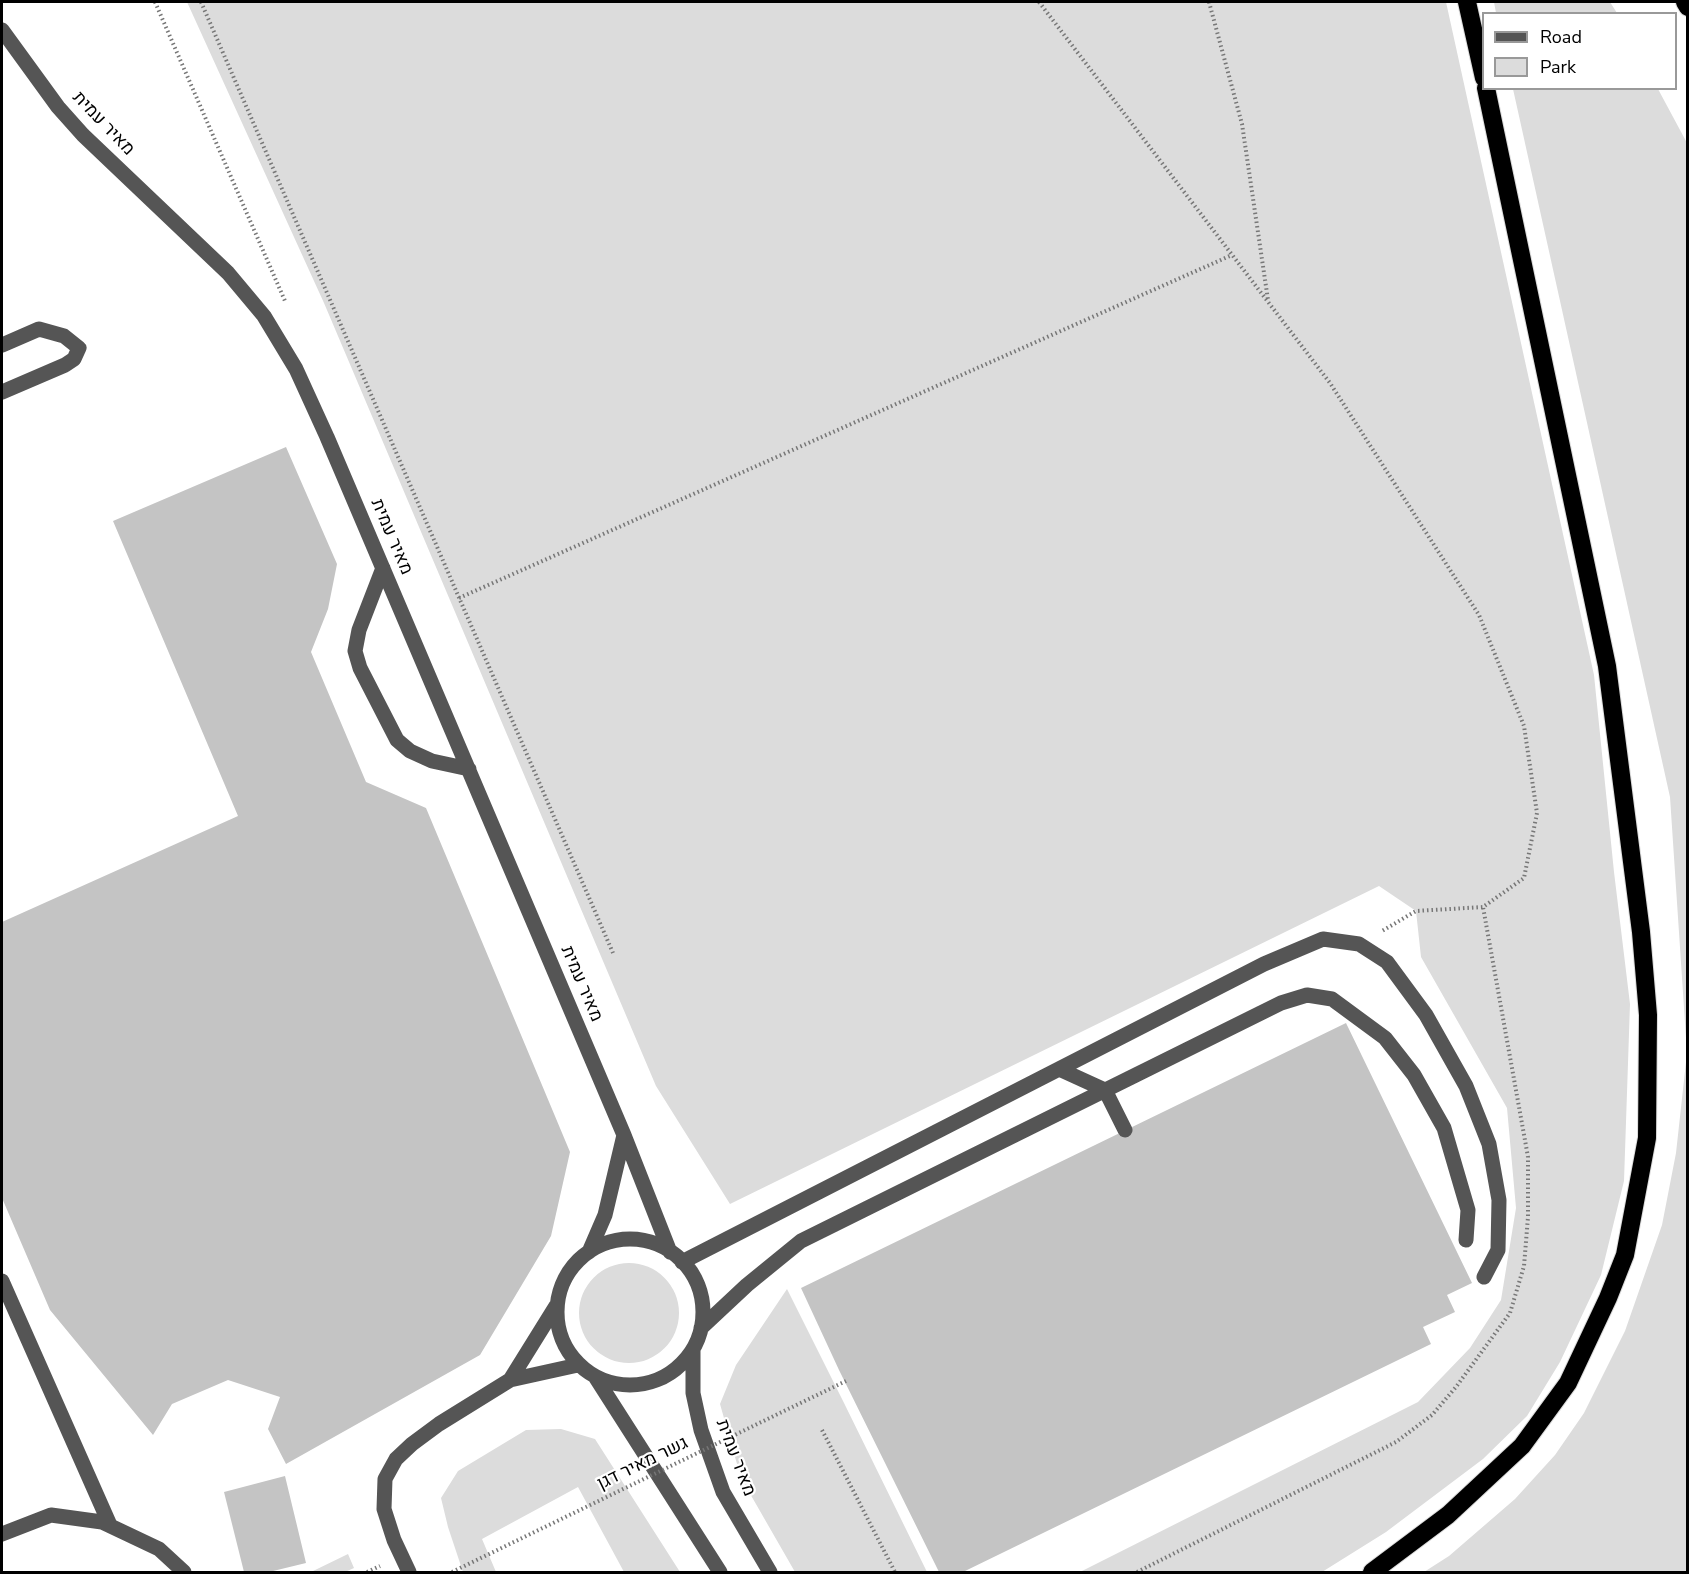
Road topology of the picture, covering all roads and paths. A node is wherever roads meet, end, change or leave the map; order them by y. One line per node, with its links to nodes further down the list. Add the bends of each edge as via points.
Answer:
1 (201, 2): 15 (path)
2 (1039, 2): 10 (path)
3 (1209, 2): 11 (path, via 1242,124)
4 (1467, 2): 8 (highway)
5 (1684, 2): 6 (highway)
6 (1688, 7)
7 (2, 30): 14 (street, מאיר עמית, via 83,135 228,273 264,316 296,369)
8 (1482, 69)
9 (1486, 90): 47 (highway, via 1606,666 1641,932 1648,1015 1647,1138 1625,1255 1568,1383 1522,1446 1448,1515)
10 (1232, 255): 11 (path); 15 (path)
11 (1268, 302): 17 (path, via 1330,383 1479,615 1524,726 1537,813 1524,878)
12 (2, 345): 13 (street, via 39,329 64,336 79,348 74,359 65,365)
13 (2, 392)
14 (383, 568): 16 (street, מאיר עמית); 16 (street, via 359,630 355,651 360,668 398,740 410,751 432,761)
15 (459, 598): 19 (path)
16 (469, 769): 23 (street, מאיר עמית)
17 (1483, 907): 18 (path, via 1416,911); 46 (path, via 1528,1158 1524,1266 1510,1313 1432,1415 1396,1442)
18 (1359, 944): 20 (street, via 1323,939 1264,964); 28 (street, via 1387,962 1426,1015 1466,1086 1489,1144 1499,1200 1498,1250)
19 (613, 953)
20 (1059, 1069): 21 (street); 27 (street)
21 (1105, 1090): 22 (street); 24 (street, via 1281,1003 1307,995 1332,999 1385,1038 1414,1075 1444,1128 1468,1210); 31 (street, via 801,1241)
22 (1125, 1130)
23 (624, 1135): 25 (street, via 605,1215); 26 (street, מאיר עמית)
24 (1466, 1240)
25 (589, 1252): 26 (street, via 625,1239 645,1241); 30 (street, via 573,1266 562,1284)
26 (670, 1252): 27 (street)
27 (682, 1262): 31 (street, via 698,1284 703,1306)
28 (1484, 1277)
29 (2, 1281): 38 (street)
30 (556, 1306): 33 (street, via 564,1347); 35 (street)
31 (701, 1328): 32 (street)
32 (693, 1349): 34 (street, via 661,1379 617,1385); 44 (street, מאיר עמית, via 693,1393 701,1430 723,1492)
33 (578, 1365): 34 (street); 35 (street)
34 (596, 1377): 43 (street)
35 (510, 1380): 41 (street, via 412,1444 396,1459 385,1479 384,1509)
36 (846, 1381): 42 (path, גשר מאיר דגן, bridge)
37 (822, 1430): 45 (path)
38 (110, 1526): 39 (street, via 51,1515); 40 (street, via 159,1549)
39 (2, 1534)
40 (184, 1572)
41 (410, 1572)
42 (452, 1572)
43 (720, 1572)
44 (770, 1572)
45 (895, 1572)
46 (1137, 1572)
47 (1372, 1572)

